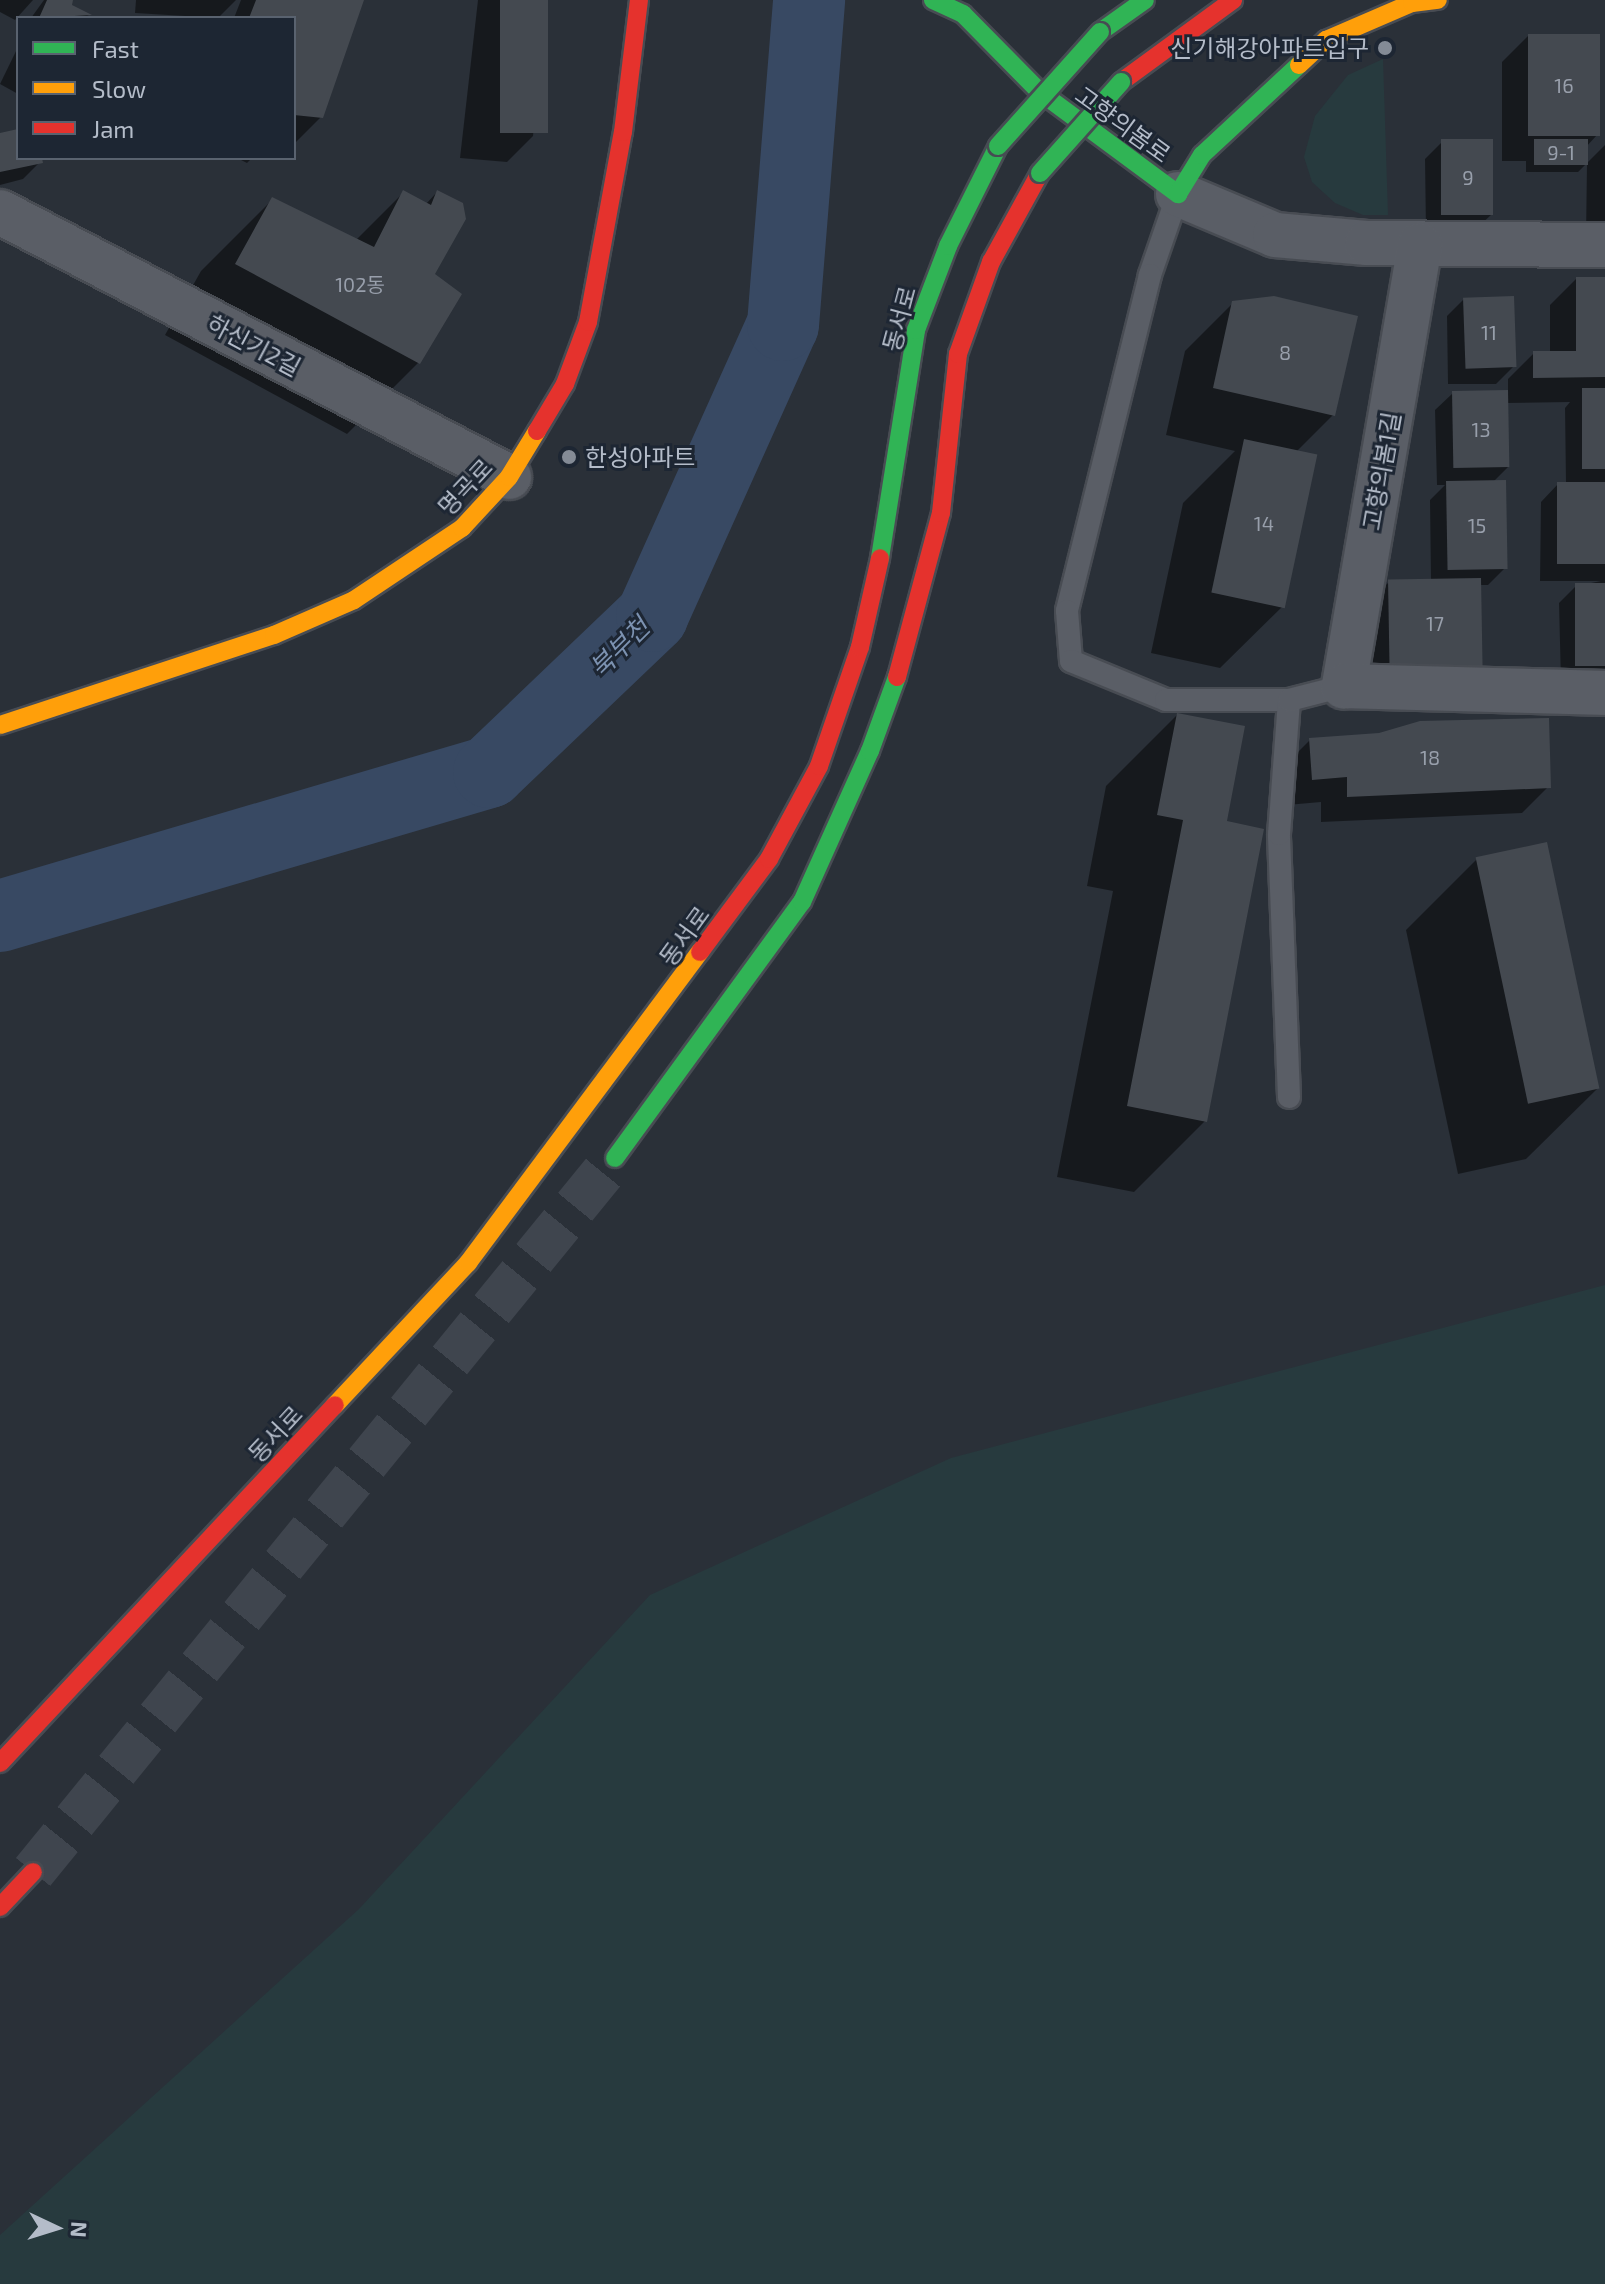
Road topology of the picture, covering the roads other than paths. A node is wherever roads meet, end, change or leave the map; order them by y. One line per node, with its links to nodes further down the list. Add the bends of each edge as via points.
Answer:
1 (639, 0): 10 (main road, 명곡로, via 623,132 588,322 565,384)
2 (1145, 0): 17 (main road, 동서로, bridge, via 1100,32 998,146 948,246 916,330 891,510 860,647 819,766 769,859 468,1263)
3 (1233, 0): 16 (main road, bridge, via 1121,82 1040,173 991,262 958,354 941,513 912,635 870,751 802,902)
4 (1438, 0): 6 (main road, 고향의봄로, via 1412,3 1326,40 1202,155)
5 (953, 5): 6 (main road, 고향의봄로, via 1040,92)
6 (1178, 194): 8 (street, via 1275,235); 13 (lane, via 1150,275 1067,611 1071,661 1166,700)
7 (0, 212): 10 (street, 하신기2길)
8 (1420, 245): 9 (street); 11 (street, 고향의봄1길)
9 (1605, 245)
10 (509, 477): 14 (main road, 명곡로, via 462,528 354,600 274,635)
11 (1344, 686): 12 (street); 13 (lane)
12 (1605, 693)
13 (1289, 700): 15 (lane, via 1279,834)
14 (0, 725)
15 (1289, 1097)
16 (615, 1158)
17 (0, 1763)
18 (33, 1872): 19 (main road)
19 (0, 1907)

